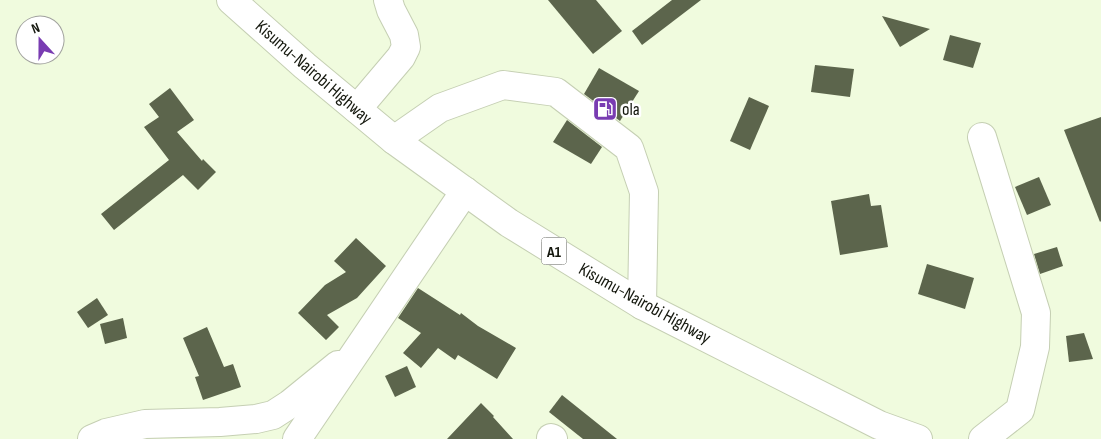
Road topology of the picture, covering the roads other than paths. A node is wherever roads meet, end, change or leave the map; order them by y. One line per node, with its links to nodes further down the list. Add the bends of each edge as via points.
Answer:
1 (231, 0): 3 (main road, Kisumu-Nairobi Highway / A1)
2 (388, 0): 3 (main road, via 406,47)
3 (357, 109): 5 (main road, Kisumu-Nairobi Highway / A1)
4 (982, 137): 12 (main road, via 1036,314 1036,347 1020,410)
5 (394, 140): 6 (main road, Kisumu-Nairobi Highway / A1); 7 (main road, via 440,108 503,85 556,92 629,148 644,192)
6 (465, 191): 7 (main road, Kisumu-Nairobi Highway / A1, via 509,223); 8 (main road)
7 (642, 305): 11 (main road, Kisumu-Nairobi Highway / A1, via 879,425)
8 (358, 350): 9 (main road, via 273,415 220,422 145,424 106,432); 10 (main road)
9 (92, 439)
10 (297, 439)
11 (918, 439)
12 (983, 439)

